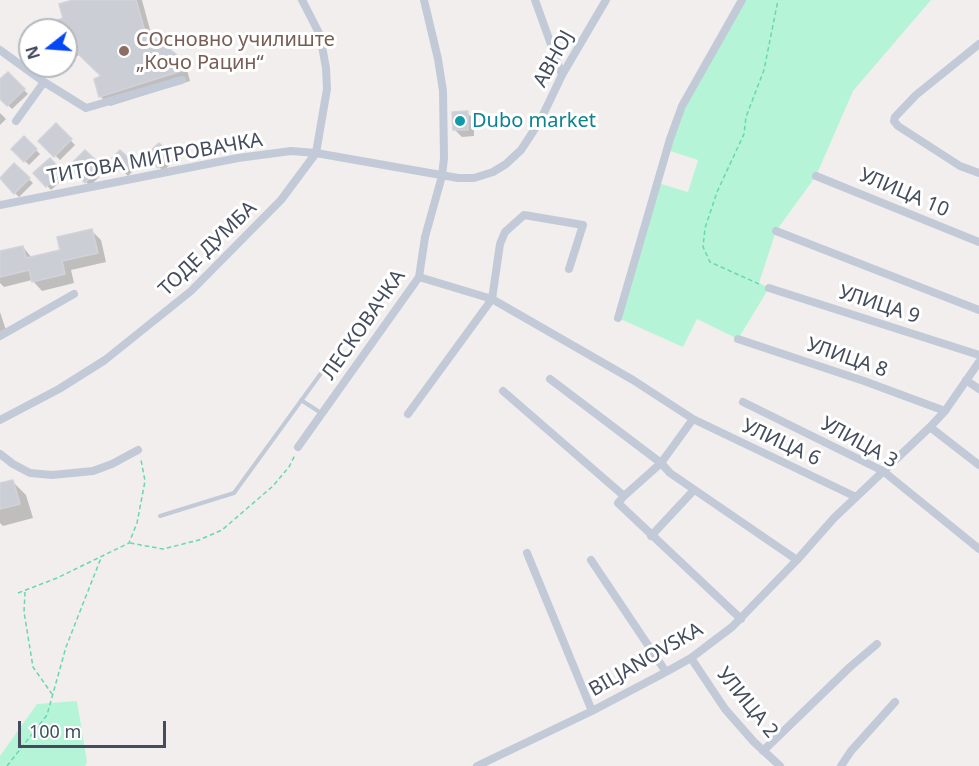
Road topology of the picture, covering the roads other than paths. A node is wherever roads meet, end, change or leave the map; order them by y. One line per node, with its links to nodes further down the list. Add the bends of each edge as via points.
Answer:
1 (302, 0): 12 (street, via 320,35 326,68 327,89)
2 (424, 0): 14 (street, ЛЕСКОВАЧКА, via 443,91)
3 (535, 0): 8 (street)
4 (606, 0): 8 (street, АВНОЈ)
5 (742, 0): 25 (street, via 682,106)
6 (979, 44): 13 (street, via 916,95 894,121 960,166)
7 (0, 50): 10 (street)
8 (562, 75): 14 (street, АВНОЈ, via 521,150 506,164 474,178)
9 (182, 80): 10 (street, via 86,108)
10 (44, 82): 11 (street)
11 (16, 121)
12 (316, 153): 14 (street); 16 (street, ТИТОВА МИТРОВАЧКА, via 291,151 238,158); 41 (street, ТОДЕ ДУМБА, via 281,200 183,298 105,360)
13 (979, 174)
14 (442, 176): 20 (street, ЛЕСКОВАЧКА, via 425,237)
15 (816, 176): 18 (street, УЛИЦА 10)
16 (0, 205)
17 (776, 231): 24 (street)
18 (979, 242)
19 (569, 269): 23 (street, via 583,225 524,215 505,232 500,244)
20 (420, 277): 23 (street, УЛИЦА 6); 38 (street, ЛЕСКОВАЧКА)
21 (769, 288): 29 (street, УЛИЦА 9)
22 (74, 294): 27 (street)
23 (492, 299): 39 (street); 40 (street, УЛИЦА 6)
24 (979, 310)
25 (618, 318)
26 (351, 332): 35 (lane)
27 (0, 336)
28 (738, 339): 37 (street, УЛИЦА 8)
29 (979, 355)
30 (979, 362): 32 (street, BILJANOVSKA)
31 (550, 378): 46 (street)
32 (966, 380): 33 (street); 37 (street, BILJANOVSKA)
33 (979, 389)
34 (503, 392): 50 (street)
35 (301, 400): 38 (lane); 52 (lane, via 234,493)
36 (743, 402): 48 (street, УЛИЦА 3)
37 (945, 411): 42 (street, BILJANOVSKA)
38 (322, 413): 43 (street, ЛЕСКОВАЧКА)
39 (408, 414)
40 (693, 419): 46 (street); 51 (street, УЛИЦА 6)
41 (0, 420)
42 (930, 428): 47 (street); 48 (street, BILJANOVSKA)
43 (298, 447)
44 (138, 450): 45 (street, via 93,471 52,475 30,472)
45 (0, 454)
46 (661, 463): 49 (street); 50 (street)
47 (979, 465)
48 (883, 471): 51 (street, BILJANOVSKA); 54 (street, УЛИЦА 3)
49 (694, 490): 53 (street); 57 (street)
50 (624, 496): 53 (street, via 618,503)
51 (856, 496): 57 (street, BILJANOVSKA)
52 (160, 516)
53 (651, 536): 58 (street)
54 (979, 549)
55 (527, 553): 63 (street)
56 (591, 560): 61 (street)
57 (797, 560): 58 (street, BILJANOVSKA)
58 (741, 619): 60 (street, BILJANOVSKA)
59 (878, 644): 64 (street)
60 (691, 658): 61 (street, BILJANOVSKA); 64 (street, УЛИЦА 2, via 725,708)
61 (666, 672): 63 (street, BILJANOVSKA)
62 (895, 702): 67 (street)
63 (592, 711): 65 (street, BILJANOVSKA)
64 (763, 752): 66 (street, УЛИЦА 2)
65 (477, 766)
66 (780, 766)
67 (841, 766)

